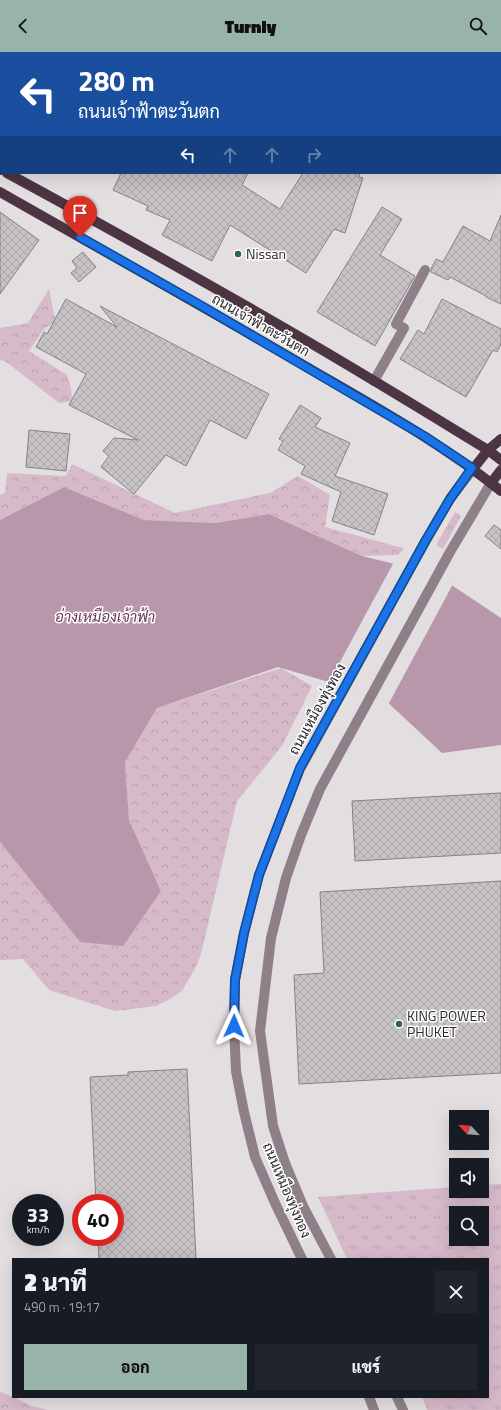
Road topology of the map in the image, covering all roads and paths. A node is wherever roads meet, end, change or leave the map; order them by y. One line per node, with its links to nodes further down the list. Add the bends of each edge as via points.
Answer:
1 (9, 174): 4 (main road, ถนนเจ้าฟ้าตะวันตก, via 157,255)
2 (0, 192): 8 (main road, ถนนเจ้าฟ้าตะวันตก, via 200,305 410,428)
3 (425, 270): 4 (street, via 396,324 404,328)
4 (374, 381): 6 (main road, ถนนเจ้าฟ้าตะวันตก)
5 (501, 439): 6 (main road)
6 (488, 450): 7 (main road, ถนนเจ้าฟ้าตะวันตก); 8 (main road)
7 (501, 460)
8 (472, 468): 10 (main road, ถนนเจ้าฟ้าตะวันตก); 12 (street, ถนนเหมืองทุ่งทอง, via 426,540 300,768 259,875 244,933 235,980 236,1070 255,1157)
9 (501, 470): 10 (main road)
10 (491, 483): 11 (main road, ถนนเจ้าฟ้าตะวันตก); 13 (street, ถนนเหมืองทุ่งทอง, via 450,552 320,788 286,878 271,938 260,1031 274,1126 285,1163 303,1206)
11 (501, 491)
12 (302, 1258)
13 (330, 1258)
14 (369, 1398): 16 (street)
15 (397, 1398): 17 (street)
16 (374, 1410)
17 (403, 1410)

